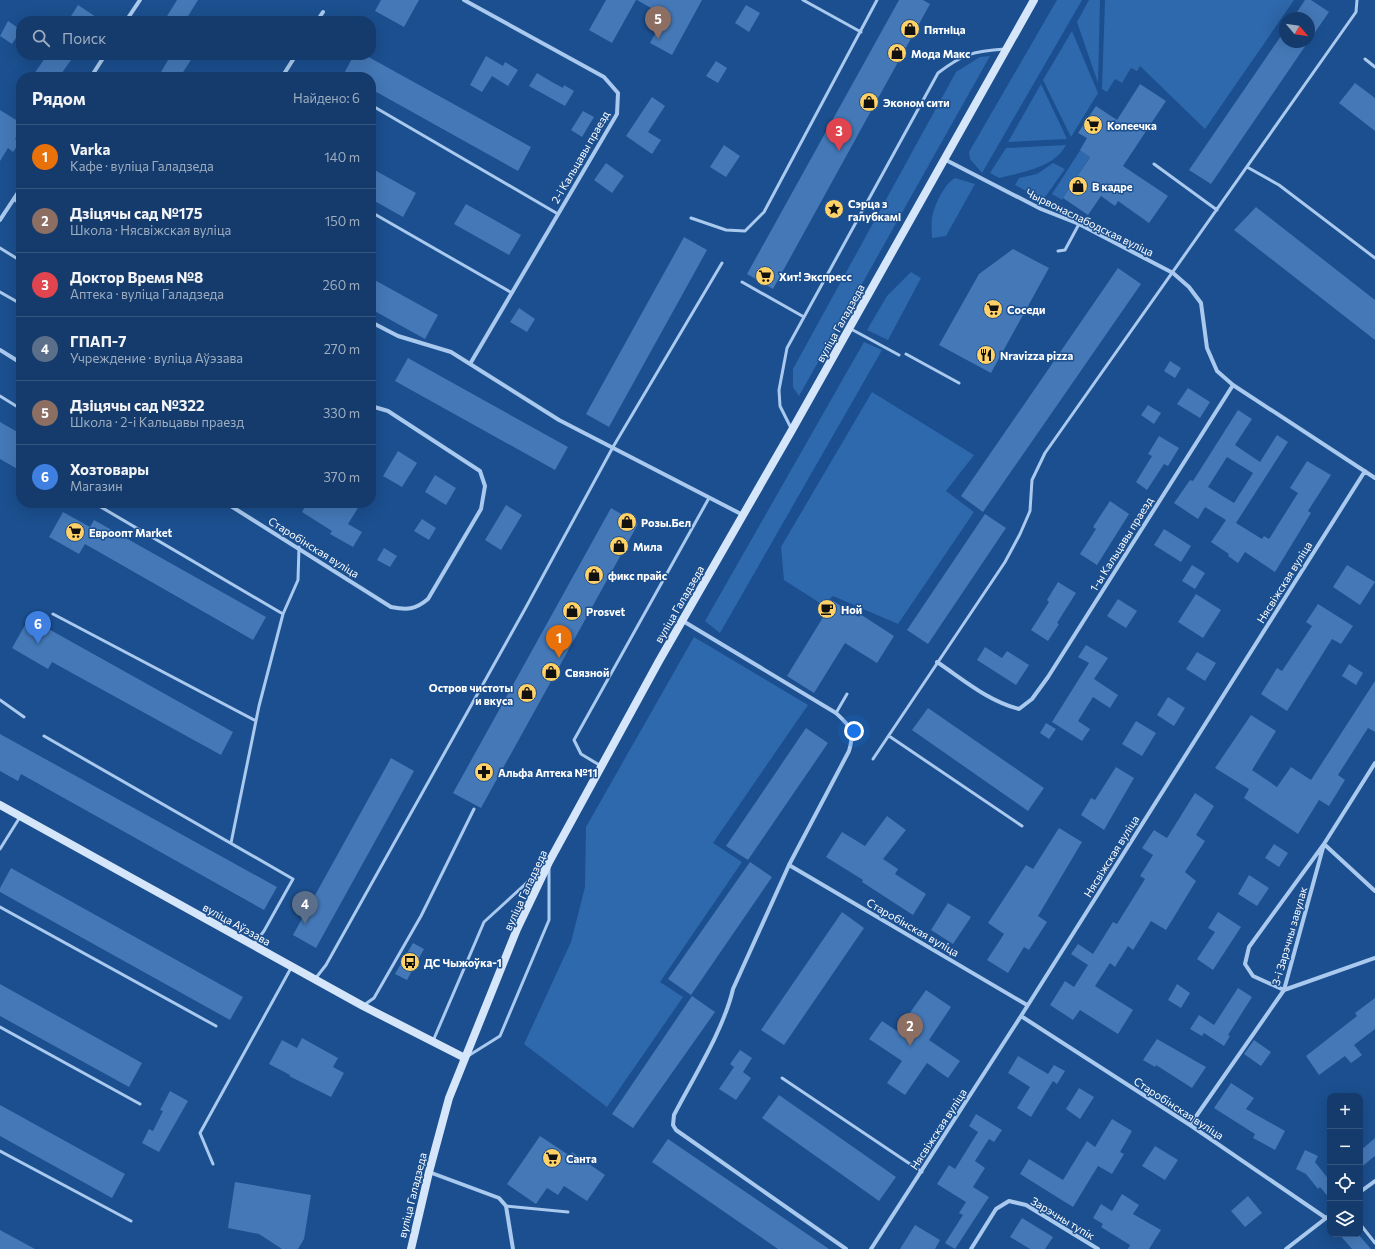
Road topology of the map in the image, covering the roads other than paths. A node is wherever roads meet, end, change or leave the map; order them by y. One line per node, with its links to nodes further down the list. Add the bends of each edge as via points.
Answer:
1 (140, 0): 8 (street)
2 (464, 0): 25 (street, 2-і Кальцавы праезд, via 604,77 618,93 617,114)
3 (803, 0): 10 (lane)
4 (877, 0): 10 (lane)
5 (1034, 0): 11 (main road, вуліца Галадзеда)
6 (1357, 0): 21 (lane, via 1356,12)
7 (323, 12): 9 (street)
8 (129, 16)
9 (320, 16)
10 (861, 32): 27 (lane, via 764,212 745,231 726,230)
11 (1006, 49): 19 (main road, вуліца Галадзеда); 40 (lane, via 979,50 959,58 938,73)
12 (1365, 59): 15 (lane)
13 (102, 60): 16 (street)
14 (293, 60): 17 (street)
15 (1375, 67)
16 (94, 72)
17 (285, 72)
18 (376, 108): 25 (lane)
19 (944, 159): 29 (street, Чырвонаслабодская вуліца, via 1041,209); 42 (main road, вуліца Галадзеда)
20 (1154, 164): 24 (lane)
21 (1247, 167): 24 (lane); 33 (lane, via 1279,185)
22 (16, 196): 23 (street)
23 (14, 199): 28 (street)
24 (1217, 210): 35 (lane)
25 (558, 214): 38 (street, 2-і Кальцавы праезд)
26 (376, 215): 38 (lane)
27 (691, 218)
28 (0, 220)
29 (1079, 224): 31 (lane, via 1065,250); 35 (street, Чырвонаслабодская вуліца)
30 (0, 248): 32 (lane)
31 (1058, 251)
32 (16, 258)
33 (1375, 258)
34 (722, 263): 54 (lane)
35 (1173, 273): 49 (street, Чырвонаслабодская вуліца, via 1189,287 1201,303 1207,348 1217,371); 65 (lane, via 1045,454 1032,480 1030,511 1020,534 1005,562)
36 (742, 282): 40 (lane)
37 (0, 292): 39 (lane)
38 (512, 293): 47 (street, 2-і Кальцавы праезд)
39 (16, 301)
40 (804, 317): 53 (lane, via 788,348 779,390 780,406)
41 (376, 325): 47 (street, via 398,336 451,352)
42 (849, 328): 45 (lane); 53 (main road, вуліца Галадзеда)
43 (0, 350): 46 (street)
44 (906, 354): 48 (lane)
45 (899, 355)
46 (16, 360)
47 (470, 364): 54 (street, via 559,420)
48 (959, 383)
49 (1233, 385): 55 (street, Чырвонаслабодская вуліца); 65 (street, 1-ы Кальцавы праезд, via 1032,699 1020,709 990,699)
50 (0, 396): 51 (lane)
51 (16, 406)
52 (376, 407): 61 (street, Старобінская вуліца, via 388,411 480,470 485,486 481,509 428,599 419,607 408,610 391,607)
53 (792, 430): 60 (main road, вуліца Галадзеда)
54 (613, 447): 57 (street); 90 (lane, via 334,951)
55 (1365, 471): 56 (street, Чырвонаслабодская вуліца); 92 (street, Нясвіжская вуліца)
56 (1375, 478)
57 (709, 498): 60 (street); 75 (lane, via 574,740 581,754)
58 (103, 508): 63 (lane)
59 (234, 508): 61 (street, Старобінская вуліца)
60 (743, 515): 64 (main road, вуліца Галадзеда)
61 (299, 547): 63 (lane, via 298,580)
62 (53, 614): 70 (lane)
63 (283, 614): 70 (lane)
64 (682, 621): 68 (street); 75 (main road, вуліца Галадзеда)
65 (937, 662): 72 (lane)
66 (847, 694): 68 (lane)
67 (0, 700): 69 (lane)
68 (836, 713): 84 (street, via 848,725 853,736 849,751)
69 (24, 717)
70 (256, 721): 80 (lane)
71 (44, 736): 80 (lane)
72 (889, 736): 73 (lane); 79 (lane)
73 (873, 759)
74 (1375, 762): 81 (street, 3-і Зарэчны завулак)
75 (601, 766): 83 (main road, вуліца Галадзеда)
76 (0, 805): 78 (main road, вуліца Аўэзава)
77 (474, 809): 93 (lane, via 421,916 374,998)
78 (20, 816): 82 (lane); 87 (main road, вуліца Аўэзава)
79 (1022, 826)
80 (231, 843): 87 (lane, via 293,879 264,931)
81 (1324, 844): 85 (street); 91 (street, 3-і Зарэчны завулак); 91 (street, via 1249,947 1245,964 1253,976)
82 (0, 849)
83 (549, 862): 97 (lane, via 484,922); 98 (main road, вуліца Галадзеда, via 517,929); 98 (lane, via 550,920 500,1036)
84 (789, 865): 92 (street, Старобінская вуліца); 116 (street, via 733,989 722,1022 674,1115 673,1125 676,1130)
85 (1375, 891)
86 (0, 907): 95 (lane)
87 (253, 945): 89 (main road, вуліца Аўэзава)
88 (1375, 958): 91 (street)
89 (291, 966): 90 (main road, вуліца Аўэзава); 103 (lane, via 200,1133)
90 (315, 979): 93 (main road, вуліца Аўэзава)
91 (1284, 990): 101 (street, 3-і Зарэчны завулак)
92 (1027, 1005): 94 (street, Нясвіжская вуліца)
93 (363, 1006): 97 (main road, вуліца Аўэзава)
94 (1021, 1016): 101 (street, Старобінская вуліца); 105 (street, Нясвіжская вуліца)
95 (216, 1026)
96 (0, 1027): 100 (lane)
97 (432, 1042): 98 (main road, вуліца Аўэзава)
98 (465, 1058): 104 (main road, вуліца Галадзеда, via 449,1098)
99 (782, 1078): 105 (lane)
100 (140, 1104)
101 (1190, 1125): 110 (street, Старобінская вуліца)
102 (0, 1151): 111 (lane)
103 (213, 1164)
104 (429, 1172): 108 (street, via 499,1198); 114 (main road, вуліца Галадзеда)
105 (922, 1172): 117 (street, Нясвіжская вуліца)
106 (1375, 1181): 107 (street)
107 (1363, 1190)
108 (506, 1206): 109 (lane); 115 (street)
109 (568, 1212)
110 (1326, 1218): 120 (street)
111 (131, 1221)
112 (1363, 1228): 113 (lane)
113 (1375, 1243)
114 (410, 1249)
115 (512, 1249)
116 (846, 1249)
117 (871, 1249)
118 (971, 1249): 119 (street, Зарэчны тупік, via 996,1209 1010,1201 1026,1205)
119 (1098, 1249)
120 (1286, 1249)

